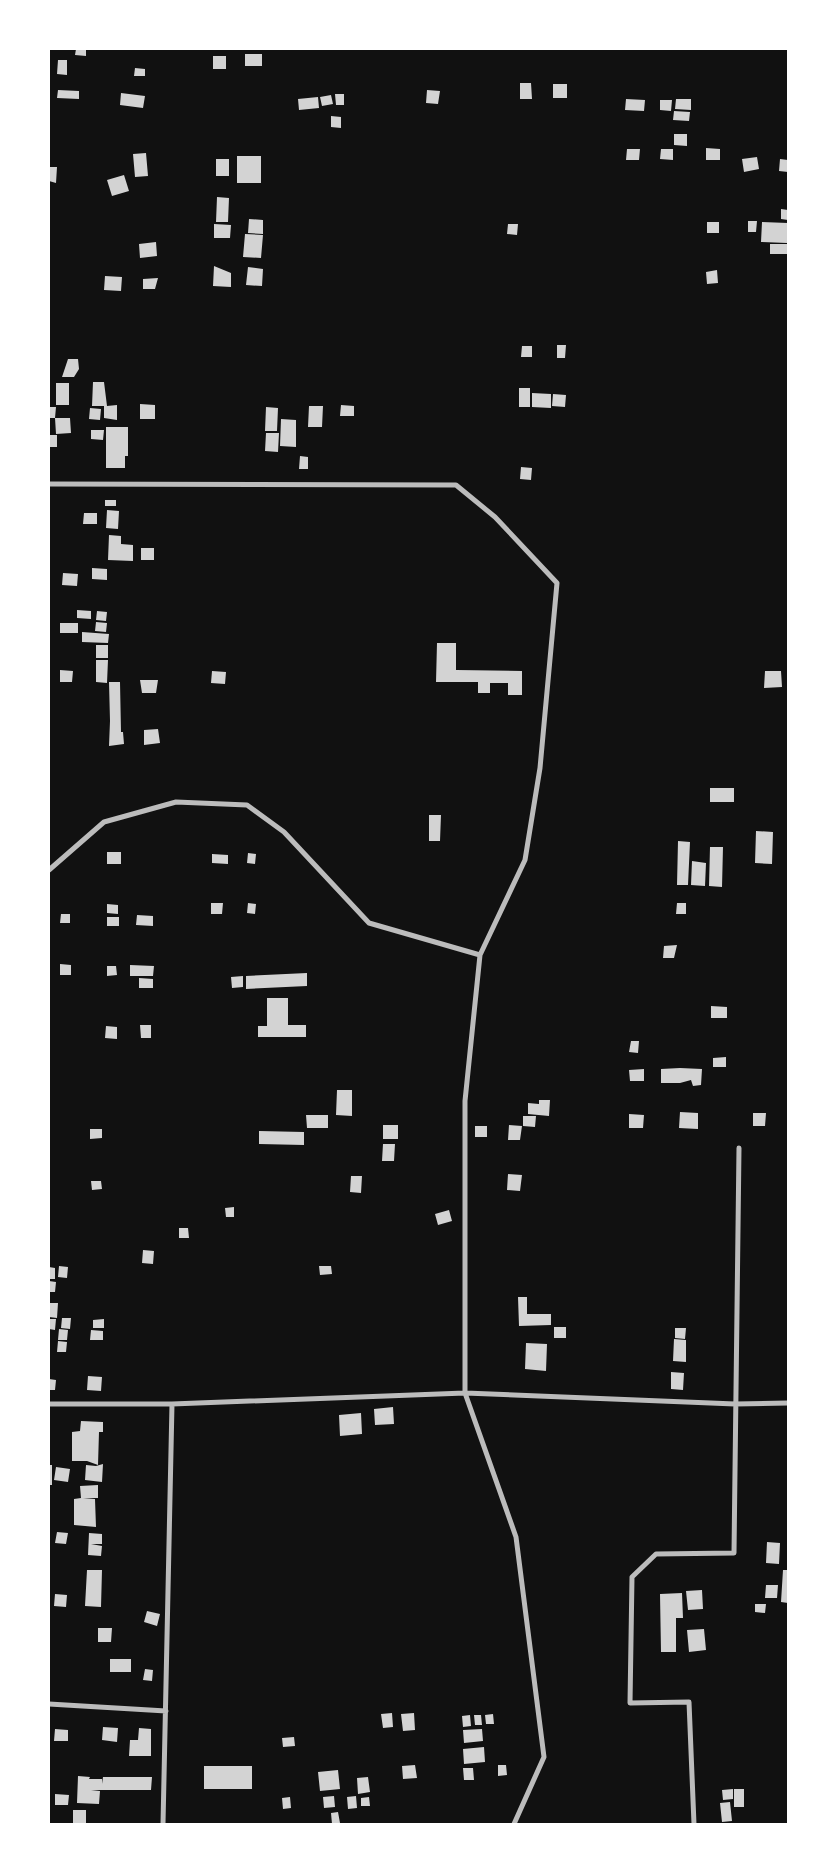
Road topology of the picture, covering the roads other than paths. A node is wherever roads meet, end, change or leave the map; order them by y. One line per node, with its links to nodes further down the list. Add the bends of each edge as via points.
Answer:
1 (49, 484): 3 (street, via 456,485 495,517 557,583 540,768 525,860)
2 (49, 870): 3 (street, via 104,822 176,802 247,805 284,832 369,924)
3 (480, 955): 5 (street, via 464,1101)
4 (739, 1148): 9 (street)
5 (465, 1393): 8 (street); 9 (street); 13 (street, via 516,1537 544,1757)
6 (788, 1403): 9 (street)
7 (49, 1404): 8 (street)
8 (172, 1404): 11 (street)
9 (736, 1404): 14 (street, via 734,1553 656,1554 632,1577 630,1704 689,1702)
10 (49, 1704): 11 (street)
11 (166, 1711): 12 (street)
12 (163, 1824)
13 (514, 1824)
14 (694, 1824)

